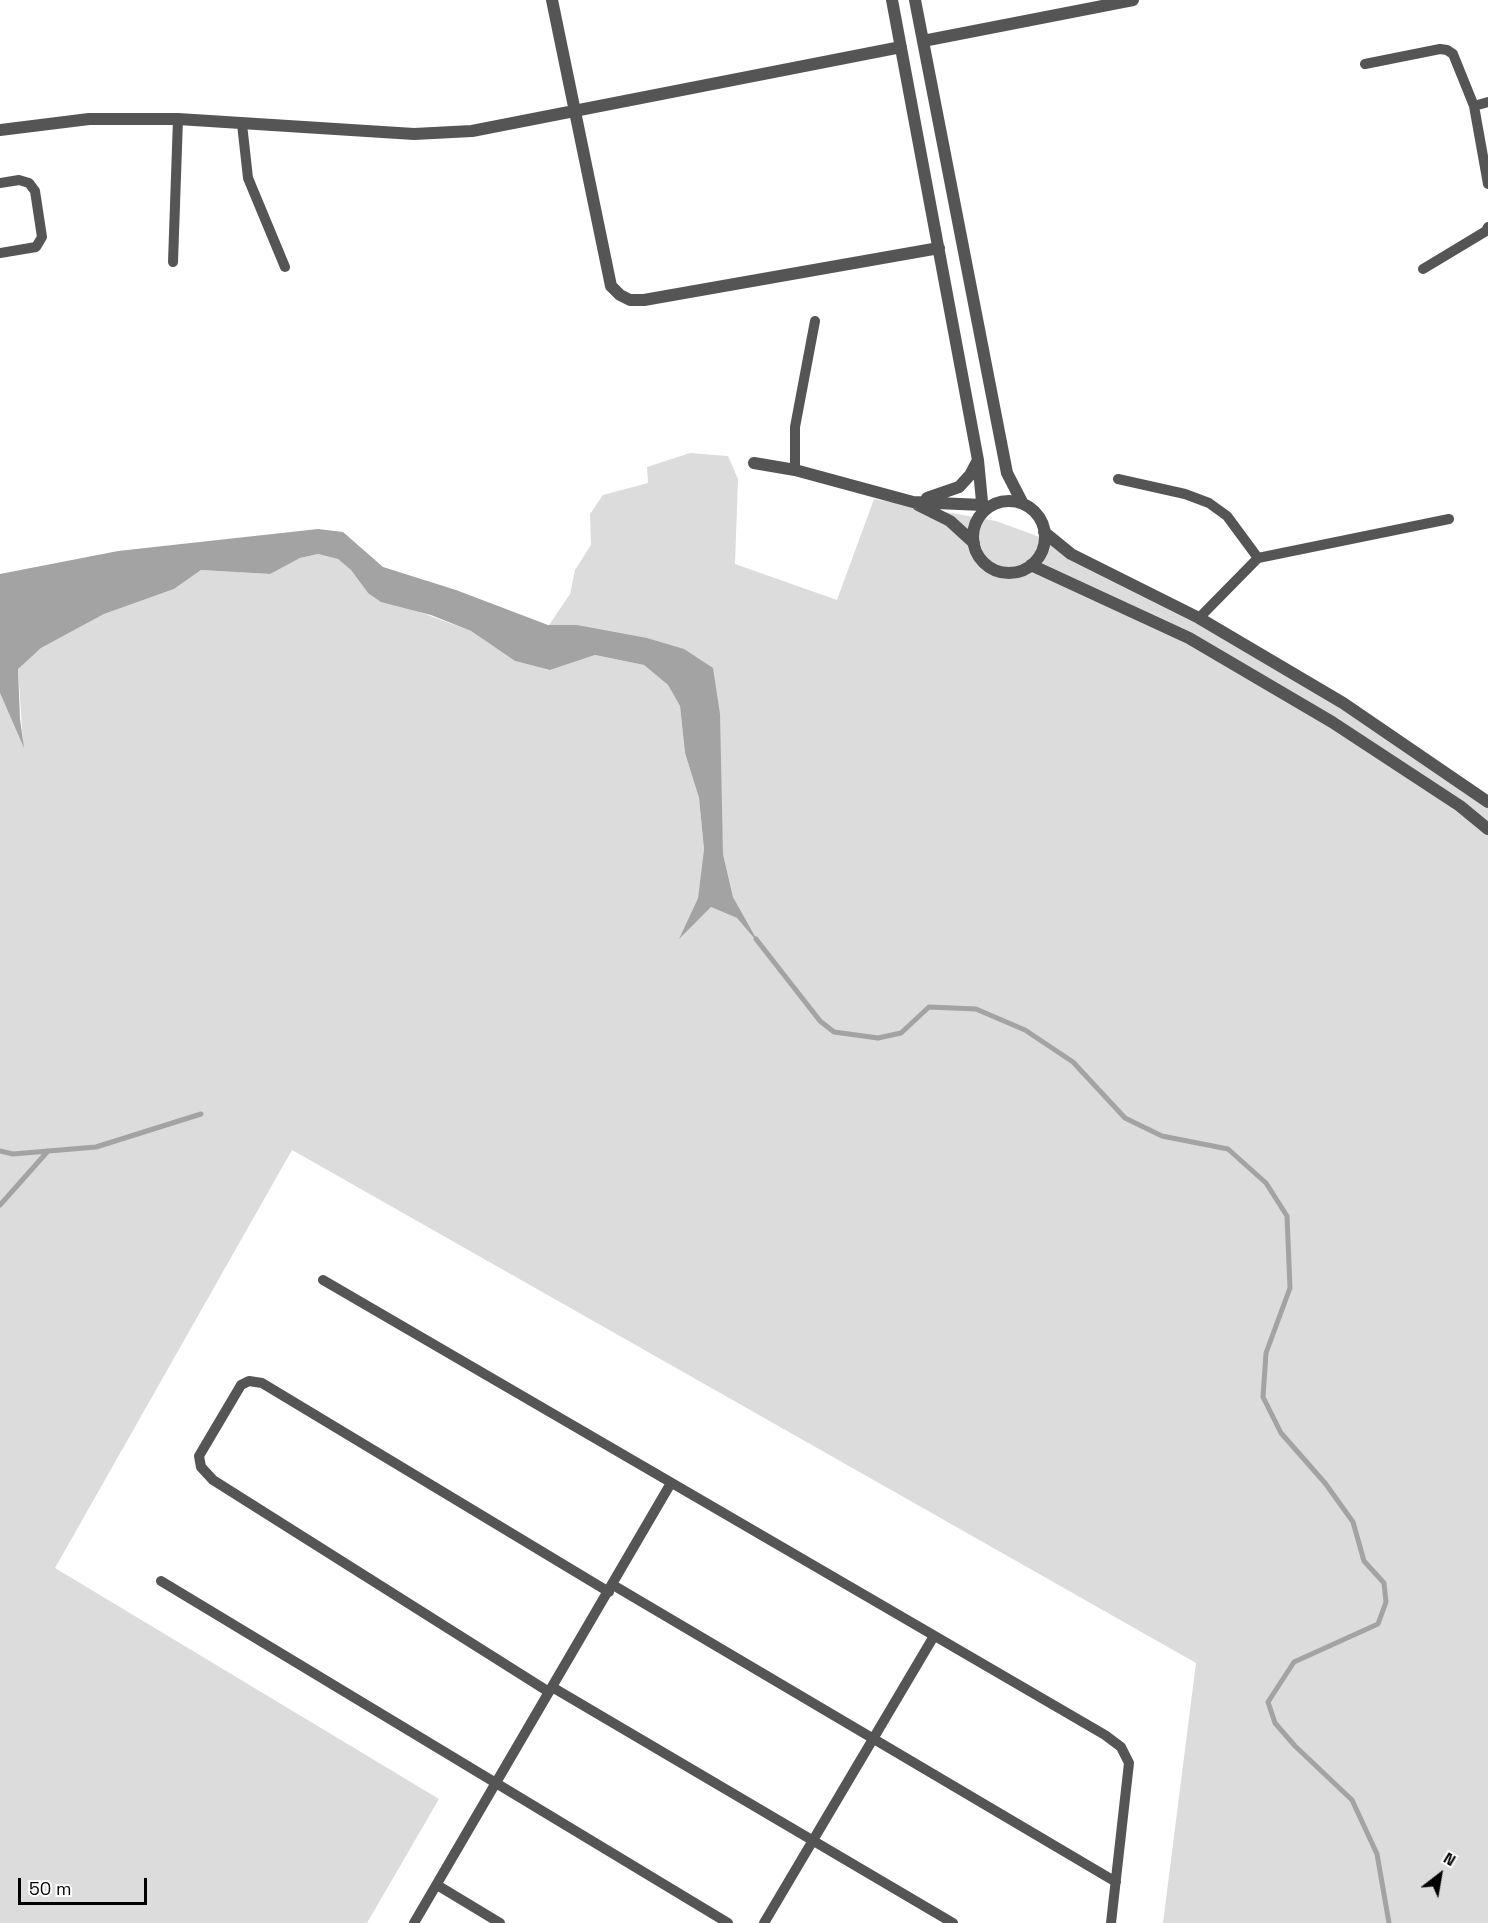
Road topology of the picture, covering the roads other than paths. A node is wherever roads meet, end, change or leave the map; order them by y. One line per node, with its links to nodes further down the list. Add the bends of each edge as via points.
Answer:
1 (552, 0): 10 (street)
2 (892, 0): 6 (street)
3 (915, 0): 5 (street)
4 (1133, 0): 5 (street)
5 (923, 41): 28 (street, via 1007,473)
6 (901, 47): 10 (street); 17 (street)
7 (1365, 64): 9 (lane, via 1447,50 1453,54)
8 (1488, 102): 9 (lane)
9 (1474, 106): 15 (lane)
10 (574, 110): 12 (street, via 472,131 414,134); 17 (street, via 611,286 630,300)
11 (178, 119): 12 (street); 13 (street, via 89,120); 19 (lane)
12 (242, 124): 20 (lane, via 248,178)
13 (0, 130)
14 (0, 183): 18 (lane, via 29,183 42,237 36,247)
15 (1488, 184)
16 (1488, 227): 21 (lane)
17 (939, 248): 23 (street)
18 (0, 253)
19 (172, 262)
20 (285, 267)
21 (1424, 269)
22 (815, 321): 25 (lane, via 793,442)
23 (978, 460): 27 (street, via 959,487); 29 (street)
24 (754, 463): 25 (street)
25 (795, 470): 27 (street)
26 (1118, 479): 33 (lane, via 1209,503 1227,516)
27 (913, 502): 29 (street); 32 (street, via 950,521)
28 (1023, 504): 29 (street, via 1001,502); 31 (street, via 1040,518)
29 (983, 508): 32 (street, via 974,528)
30 (1449, 519): 33 (lane)
31 (1044, 532): 34 (street, via 1041,553); 35 (street, via 1071,554)
32 (974, 543): 34 (street, via 984,562 996,570 1011,573)
33 (1258, 558): 35 (lane)
34 (1031, 565): 37 (street, via 1188,638 1332,722)
35 (1199, 618): 36 (street, via 1343,703)
36 (1488, 801)
37 (1488, 829)
38 (323, 1280): 39 (lane)
39 (670, 1483): 41 (lane); 42 (lane)
40 (161, 1581): 45 (lane)
41 (611, 1588): 43 (lane); 43 (lane, via 262,1383 249,1381 241,1385 199,1456 201,1467 213,1480); 44 (lane)
42 (934, 1636): 44 (lane); 47 (lane, via 1121,1748 1129,1763)
43 (550, 1689): 45 (lane); 46 (lane)
44 (874, 1738): 46 (lane); 47 (lane)
45 (495, 1784): 48 (lane); 51 (lane)
46 (813, 1841): 52 (lane); 53 (lane)
47 (1116, 1882): 54 (lane)
48 (437, 1885): 49 (lane); 50 (lane)
49 (414, 1923)
50 (500, 1923)
51 (728, 1923)
52 (764, 1923)
53 (954, 1923)
54 (1111, 1923)

